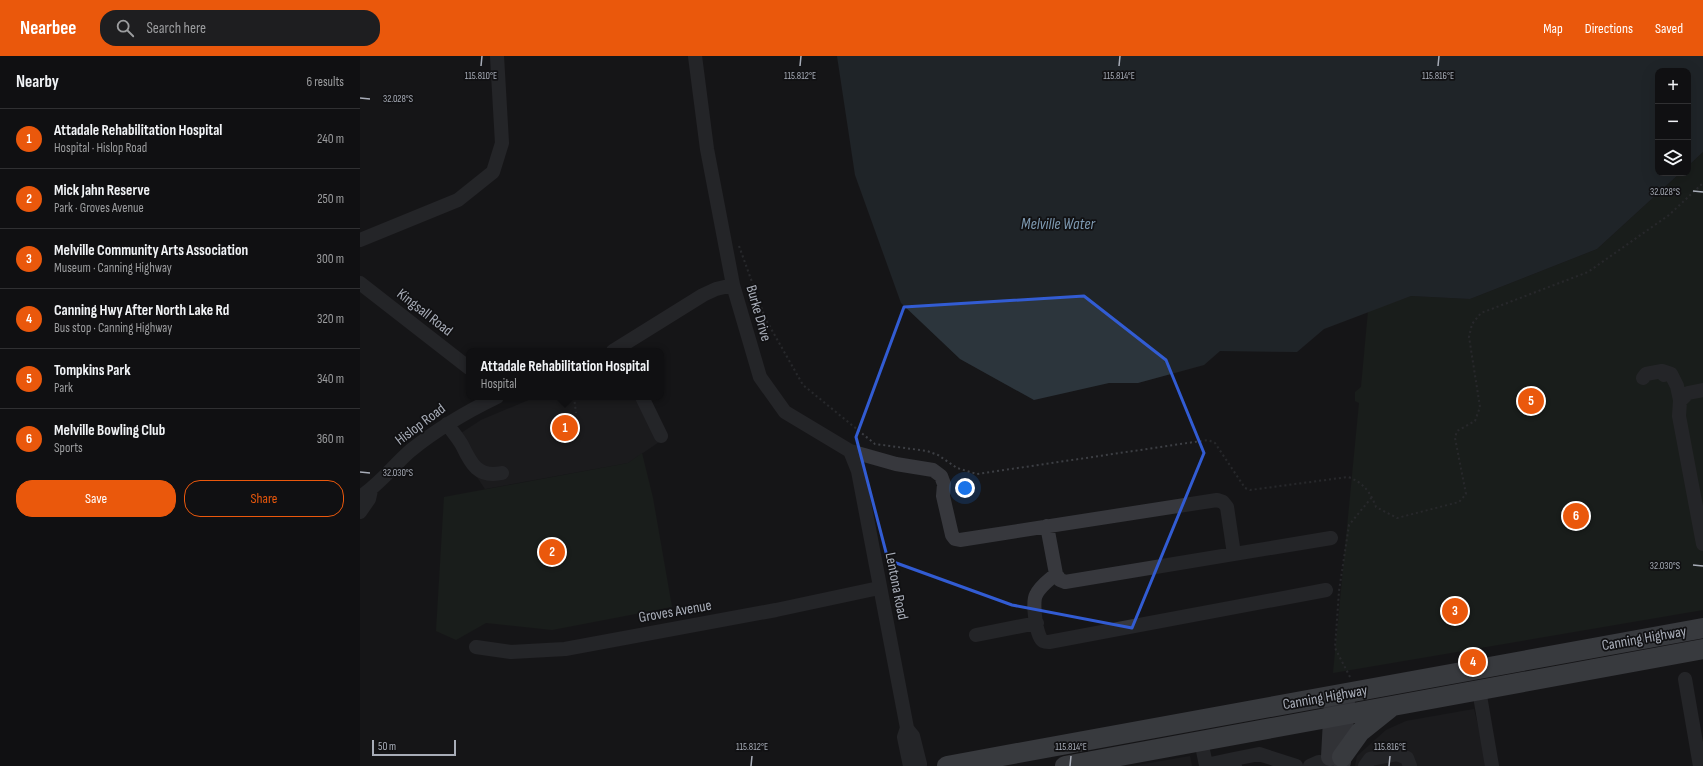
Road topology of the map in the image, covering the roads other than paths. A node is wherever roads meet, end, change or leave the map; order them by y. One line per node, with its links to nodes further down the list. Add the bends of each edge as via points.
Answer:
1 (497, 56): 3 (street, via 502,143 493,172 458,200)
2 (695, 56): 5 (street, Burke Drive, via 707,149)
3 (360, 240)
4 (360, 283): 7 (street, Kingsall Road)
5 (733, 285): 6 (street, via 703,295); 15 (street, Burke Drive, via 760,377 785,412)
6 (619, 348)
7 (466, 366)
8 (1643, 378): 12 (street, via 1646,374 1671,374)
9 (1703, 390): 12 (street, via 1688,393)
10 (491, 400): 13 (street, Hislop Road)
11 (643, 400): 14 (street)
12 (1680, 400): 21 (street, via 1679,416)
13 (447, 424): 16 (street, via 466,446 474,466 483,473); 17 (street, Hislop Road, via 410,451)
14 (661, 436)
15 (850, 451): 19 (street, Burke Drive, via 896,464 933,470 941,476 944,484 943,496 955,539); 24 (street, Lentona Road, via 858,471)
16 (502, 473)
17 (365, 493): 18 (street, Hislop Road, via 369,500)
18 (360, 512)
19 (1047, 526): 22 (street, via 1217,500 1223,502 1226,507); 23 (street)
20 (1331, 538): 22 (street)
21 (1703, 544)
22 (1234, 554): 23 (street, via 1065,582)
23 (1056, 574): 26 (street, via 1036,595 1034,607)
24 (880, 588): 29 (street, Groves Avenue, via 565,649 511,652); 36 (street, Lentona Road)
25 (1326, 590): 26 (street, via 1049,642 1043,641 1039,636)
26 (1037, 623): 28 (street)
27 (1703, 628): 32 (highway, Canning Highway)
28 (976, 635)
29 (476, 647)
30 (1703, 649): 33 (highway, Canning Highway)
31 (1684, 679): 52 (street)
32 (1343, 688): 35 (main road); 45 (highway, Canning Highway)
33 (1479, 690): 34 (highway, Canning Highway); 51 (street)
34 (1391, 706): 35 (highway, Canning Highway); 41 (highway, via 1360,732)
35 (1338, 716): 37 (highway, Canning Highway); 41 (main road)
36 (907, 728): 43 (street, Lentona Road, via 904,737); 44 (street, Lentona Road, via 913,736 920,764)
37 (1256, 731): 38 (highway, Canning Highway); 39 (street)
38 (1201, 741): 42 (street); 46 (highway, Canning Highway)
39 (1259, 754): 40 (street); 47 (street)
40 (1235, 763): 42 (street)
41 (1336, 763): 48 (street, via 1319,762)
42 (1213, 765)
43 (910, 766)
44 (918, 766)
45 (947, 766)
46 (1064, 766)
47 (1296, 766)
48 (1310, 766)
49 (1365, 766): 50 (street, via 1370,759 1397,754 1407,758)
50 (1410, 766)
51 (1492, 766)
52 (1700, 766)

